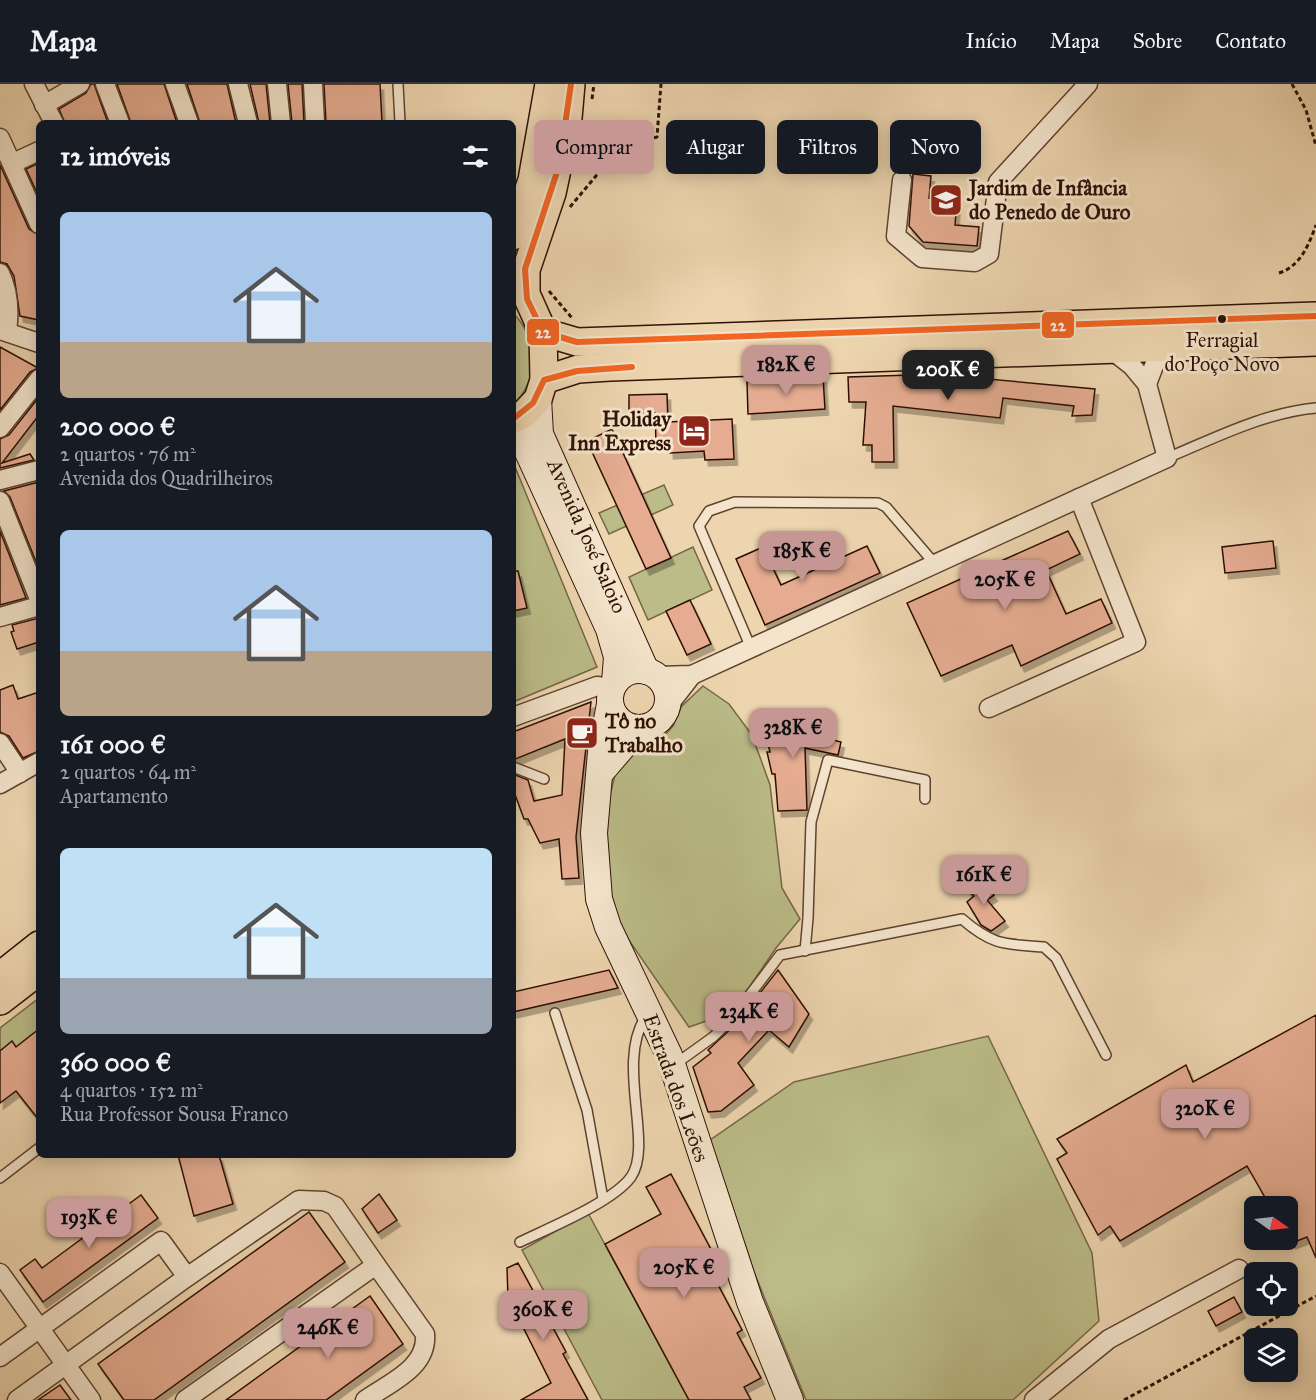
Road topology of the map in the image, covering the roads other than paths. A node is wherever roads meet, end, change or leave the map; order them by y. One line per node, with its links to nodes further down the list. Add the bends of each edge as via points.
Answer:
1 (34, 84): 12 (street)
2 (80, 84): 12 (street)
3 (105, 84): 14 (street)
4 (175, 84): 15 (street)
5 (238, 84): 16 (street)
6 (277, 84): 17 (street)
7 (313, 84): 18 (street)
8 (398, 84): 19 (lane)
9 (549, 84): 25 (main road, via 532,180)
10 (571, 84): 29 (main road, via 552,193 526,270 526,294)
11 (1088, 84): 23 (street, via 998,182 989,254 975,262 922,258 896,236)
12 (44, 105): 13 (street)
13 (52, 120)
14 (119, 120)
15 (188, 120)
16 (247, 120)
17 (281, 120)
18 (315, 120)
19 (400, 120)
20 (0, 138): 22 (street)
21 (36, 152): 22 (street)
22 (13, 164): 24 (street)
23 (902, 180)
24 (36, 217)
25 (516, 227)
26 (0, 273): 30 (street, via 6,285 9,313)
27 (516, 301): 29 (main road)
28 (1316, 316): 29 (main road, via 577,342)
29 (538, 323): 37 (main road)
30 (4, 330): 31 (street)
31 (36, 342)
32 (1316, 342): 33 (main road)
33 (1166, 347): 34 (main road); 36 (street)
34 (1110, 349): 36 (street); 37 (main road, via 578,369)
35 (36, 383): 40 (street)
36 (1147, 384): 42 (street)
37 (541, 390): 39 (main road, via 524,414); 52 (main road, Avenida José Saloio, via 540,434)
38 (1316, 408): 42 (lane, via 1260,419)
39 (516, 418)
40 (0, 428)
41 (516, 435): 54 (main road, Avenida José Saloio, via 527,450 609,629 616,657)
42 (1167, 458): 45 (street)
43 (36, 471): 44 (street)
44 (0, 480)
45 (1079, 498): 47 (street); 56 (street, via 1136,642)
46 (0, 501): 48 (street)
47 (935, 564): 51 (street); 51 (lane, via 886,507 878,503 735,502 709,511 699,526)
48 (36, 591)
49 (36, 607): 50 (street)
50 (0, 617)
51 (751, 648): 53 (street)
52 (651, 673): 53 (street); 54 (main road, via 635,670 624,674); 55 (main road, via 664,684)
53 (692, 675): 55 (street)
54 (612, 691): 57 (street, via 597,686 588,688); 58 (main road, via 614,714 632,728); 62 (main road, Avenida José Saloio)
55 (668, 706): 58 (main road, via 654,724)
56 (989, 708)
57 (516, 716)
58 (644, 728): 62 (main road)
59 (0, 743): 63 (street)
60 (36, 764): 63 (street)
61 (516, 768): 64 (lane)
62 (601, 771): 72 (main road, Estrada dos Leões, via 594,833 599,899)
63 (20, 773): 65 (street)
64 (544, 779)
65 (0, 784)
66 (925, 799): 68 (lane, via 926,780 828,760 811,822)
67 (36, 947): 70 (main road)
68 (804, 951): 74 (lane, via 962,920 981,936 1002,944 1044,946 1056,958); 75 (lane, via 789,952 774,961 730,1021)
69 (36, 973): 71 (main road)
70 (0, 976)
71 (0, 1001)
72 (649, 1012): 75 (main road, Estrada dos Leões); 78 (lane, via 639,1026 633,1047 636,1160 632,1176)
73 (555, 1013): 78 (lane, via 587,1110)
74 (1106, 1055)
75 (672, 1066): 91 (main road, Estrada dos Leões, via 750,1302)
76 (36, 1150): 77 (lane)
77 (0, 1178)
78 (603, 1199): 79 (lane)
79 (520, 1242)
80 (376, 1265): 83 (street, via 334,1206 311,1199 299,1200); 89 (street); 90 (street, via 425,1334 424,1354 417,1364)
81 (1239, 1269): 92 (street, via 1109,1339)
82 (0, 1273): 84 (street)
83 (187, 1277): 84 (street, via 161,1241); 86 (street)
84 (41, 1328): 85 (street); 86 (street)
85 (0, 1357)
86 (66, 1364): 87 (street); 88 (street)
87 (17, 1400)
88 (91, 1400)
89 (185, 1400)
90 (365, 1400)
91 (790, 1400)
92 (1034, 1400)

